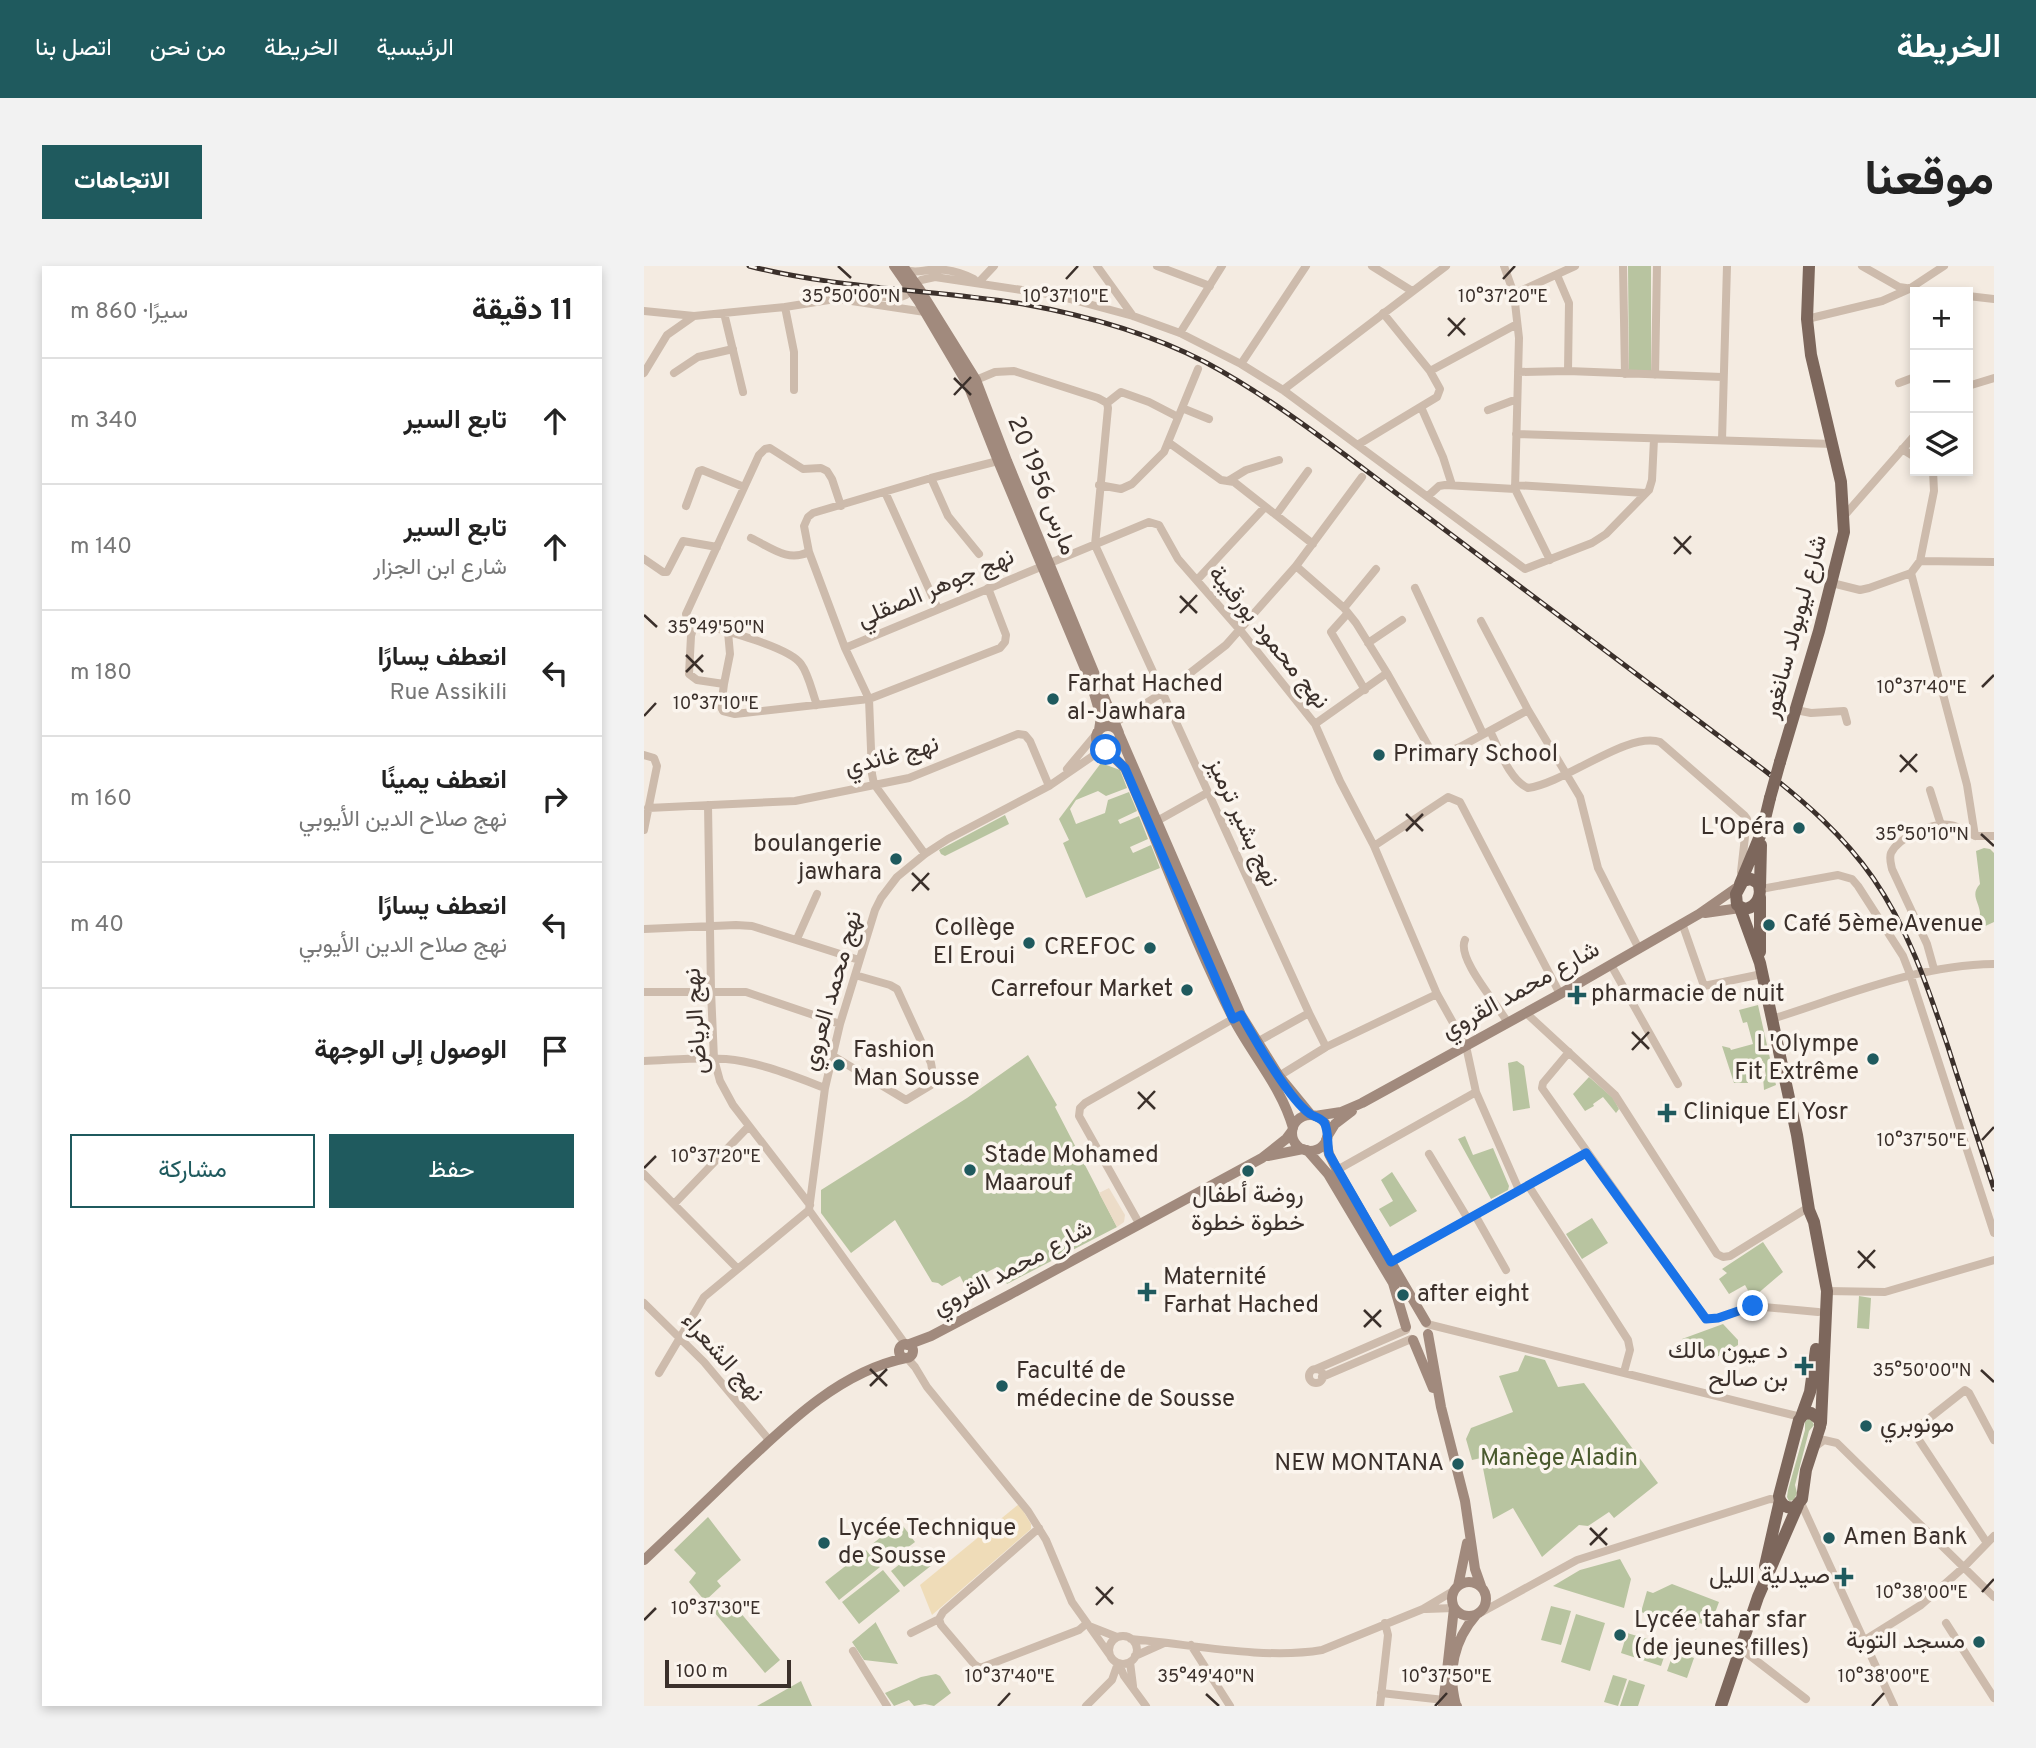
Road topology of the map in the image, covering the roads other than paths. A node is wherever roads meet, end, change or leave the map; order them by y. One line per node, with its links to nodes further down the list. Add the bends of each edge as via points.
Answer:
1 (894, 266): 20 (main road, 20 مارس 1956)
2 (994, 266): 19 (street)
3 (1097, 266): 34 (street)
4 (1157, 266): 21 (street)
5 (1222, 266): 21 (street)
6 (1306, 266): 39 (street)
7 (1372, 266): 23 (street)
8 (1446, 266): 23 (street)
9 (1504, 266): 24 (street)
10 (1575, 266): 18 (street)
11 (1623, 266): 46 (street)
12 (1657, 266): 47 (street)
13 (1727, 266): 48 (street)
14 (1809, 266): 35 (main road, شارع ليوبولد سانغور)
15 (1862, 266): 22 (street)
16 (1944, 266): 22 (street)
17 (904, 268): 19 (street, via 914,272 947,270); 20 (main road, 20 مارس 1956)
18 (1557, 275): 24 (street); 42 (street, via 1569,303)
19 (979, 282): 20 (street, via 935,276); 34 (street, via 1055,295)
20 (913, 286): 26 (street, via 898,298 860,295); 30 (main road, 20 مارس 1956); 51 (main road, 20 مارس 1956)
21 (1210, 286): 37 (street)
22 (1909, 289): 35 (street, via 1882,302)
23 (1412, 291): 32 (street)
24 (1514, 295): 36 (street)
25 (1973, 297): 27 (street)
26 (832, 299): 28 (street); 30 (street)
27 (1994, 299)
28 (785, 307): 31 (street); 54 (street, via 794,352)
29 (644, 311): 33 (street)
30 (925, 312): 74 (main road, 20 مارس 1956, via 968,384)
31 (724, 313): 33 (street); 38 (street)
32 (1383, 313): 41 (street); 55 (street)
33 (694, 316): 44 (street, via 667,335)
34 (1133, 316): 37 (street)
35 (1807, 319): 70 (main road, شارع ليوبولد سانغور)
36 (1517, 324): 41 (street); 43 (street)
37 (1180, 333): 39 (street)
38 (733, 349): 45 (street, via 698,357); 56 (street)
39 (1241, 364): 55 (street)
40 (1198, 369): 60 (street)
41 (1430, 371): 59 (street, via 1440,392)
42 (1568, 371): 43 (street); 46 (street)
43 (1518, 372): 57 (street)
44 (644, 373)
45 (674, 373)
46 (1625, 374): 47 (street)
47 (1655, 375): 48 (street)
48 (1722, 377): 66 (street)
49 (1994, 378): 53 (street)
50 (1910, 379): 52 (street)
51 (976, 380): 58 (street, via 1014,371); 102 (main road, 20 مارس 1956)
52 (1899, 383)
53 (1973, 384)
54 (794, 390)
55 (1283, 390): 69 (street)
56 (743, 392)
57 (1517, 399): 61 (street); 64 (street)
58 (1107, 403): 62 (street, via 1121,392); 80 (street, نهج بشير ترميز)
59 (1421, 407): 69 (street); 81 (street)
60 (1182, 408): 62 (street); 63 (street)
61 (1488, 411)
62 (1178, 417): 68 (street)
63 (1209, 419)
64 (1516, 435): 65 (street); 83 (street)
65 (1654, 439): 66 (street); 85 (street, via 1652,480)
66 (1722, 440): 70 (street)
67 (1910, 440): 71 (street)
68 (1168, 442): 79 (street); 80 (street, via 1132,484 1121,489)
69 (1359, 444): 86 (street)
70 (1833, 444): 91 (main road, شارع ليوبولد سانغور)
71 (1902, 449): 72 (street); 91 (street)
72 (1910, 454)
73 (1279, 460): 79 (street)
74 (998, 461): 78 (street); 102 (main road, 20 مارس 1956)
75 (1308, 471): 90 (street)
76 (1933, 476): 100 (street)
77 (1362, 477): 93 (street)
78 (931, 478): 84 (street); 97 (street, via 948,516)
79 (1228, 481): 89 (street)
80 (1099, 485): 94 (street, نهج بشير ترميز)
81 (1452, 485): 83 (street); 86 (street, via 1439,486)
82 (744, 487): 87 (street, via 702,470); 88 (street, via 759,455 770,448 803,469 821,468 830,473); 95 (street)
83 (1515, 487): 85 (street); 99 (street)
84 (885, 492): 88 (street); 110 (street)
85 (1645, 493): 99 (street, via 1600,539)
86 (1428, 496): 99 (street, via 1521,568)
87 (686, 506)
88 (841, 506): 96 (street, via 808,517 804,532)
89 (1265, 507): 90 (street); 106 (street)
90 (1276, 515): 93 (street)
91 (1844, 516): 107 (main road, شارع ليوبولد سانغور)
92 (751, 538): 96 (street, via 788,556 797,558)
93 (1312, 544): 103 (street)
94 (1095, 545): 102 (street, نهج محمود بورقيبة); 106 (street, نهج محمود بورقيبة, via 1155,523); 122 (street, نهج بشير ترميز)
95 (717, 547): 98 (street, via 683,541 667,572); 114 (street, via 686,614)
96 (809, 552): 118 (street)
97 (979, 554)
98 (644, 559)
99 (1550, 560)
100 (1920, 561): 101 (street); 105 (street)
101 (1994, 562)
102 (1045, 565): 108 (street, نهج جوهر الصقلي); 129 (main road, 20 مارس 1956); 130 (main road, 20 مارس 1956, via 1098,703)
103 (1296, 566): 111 (street); 115 (street)
104 (1376, 569): 111 (street)
105 (1911, 573): 107 (street, via 1860,590); 146 (street, via 1967,785)
106 (1197, 580): 115 (street, نهج محمود بورقيبة)
107 (1832, 583): 126 (main road, شارع ليوبولد سانغور)
108 (988, 588): 110 (street, نهج جوهر الصقلي); 123 (street, via 1006,635 1000,648)
109 (1415, 588): 131 (street)
110 (938, 609): 118 (street, نهج جوهر الصقلي)
111 (1346, 611): 117 (street); 121 (street, via 1331,632)
112 (1402, 620): 117 (street)
113 (1481, 621): 125 (street)
114 (695, 622): 116 (street); 120 (street, via 689,674 697,680)
115 (1240, 630): 122 (street); 128 (street, نهج محمود بورقيبة)
116 (728, 632): 120 (street, via 730,654); 124 (street, via 777,649 801,663)
117 (1368, 643): 119 (street)
118 (845, 648): 123 (street)
119 (1387, 673): 121 (street); 131 (street, via 1434,752 1449,752)
120 (724, 684): 124 (street, via 721,707 726,712)
121 (1365, 690): 128 (street)
122 (1162, 692): 129 (street); 139 (street, نهج بشير ترميز)
123 (869, 699): 124 (street); 136 (street)
124 (817, 705)
125 (1528, 710): 131 (street); 134 (street)
126 (1796, 710): 127 (street, via 1844,711); 145 (main road, شارع ليوبولد سانغور, bridge)
127 (1847, 722)
128 (1315, 724): 147 (street, نهج محمود بورقيبة)
129 (1116, 730): 130 (main road, via 1104,727); 132 (main road, via 1116,747); 142 (main road, 20 مارس 1956)
130 (1098, 732): 132 (main road, via 1097,744); 135 (street)
131 (1487, 732): 134 (street, via 1524,787 1535,788)
132 (1104, 749): 135 (street, نهج محمد العروي); 173 (main road, via 1125,768)
133 (644, 755): 141 (street, via 654,758 657,766)
134 (1567, 774): 149 (street, via 1644,739 1666,745 1746,819); 159 (street, via 1583,805 1603,878)
135 (1060, 777): 137 (street, نهج محمد العروي)
136 (874, 784): 137 (street, نهج غاندي, via 931,771 1018,734 1030,741); 140 (street, نهج غاندي, via 795,801); 148 (street)
137 (1049, 786): 148 (street, نهج محمد العروي)
138 (1930, 790): 143 (street)
139 (1207, 793): 142 (street); 171 (street, نهج بشير ترميز)
140 (708, 805): 141 (street, نهج غاندي); 155 (street, نهج الرياض)
141 (648, 808): 144 (street)
142 (1157, 821): 173 (main road, 20 مارس 1956)
143 (1941, 825): 146 (street); 164 (street, via 1909,836 1896,846 1890,860)
144 (644, 830)
145 (1762, 831): 149 (main road, شارع ليوبولد سانغور); 150 (main road, شارع ليوبولد سانغور)
146 (1985, 836)
147 (1374, 846): 169 (street, نهج محمود بورقيبة); 170 (street, via 1448,797 1460,802)
148 (925, 854): 160 (street, نهج محمد العروي, via 897,877 881,898)
149 (1739, 885): 150 (main road, via 1751,879); 152 (main road, شارع ليوبولد سانغور, via 1735,898); 153 (main road, شارع محمد القروي)
150 (1760, 891): 152 (main road, via 1756,904); 163 (main road, شارع ليوبولد سانغور); 165 (street, via 1838,874 1852,879)
151 (817, 894): 157 (street)
152 (1740, 908): 153 (main road, شارع محمد القروي); 163 (main road, شارع ليوبولد سانغور)
153 (1699, 914): 154 (main road, شارع محمد القروي)
154 (1682, 923): 159 (main road, شارع محمد القروي); 163 (street, via 1704,986)
155 (711, 926): 156 (street); 157 (street, via 752,926); 167 (street, نهج الرياض)
156 (644, 929)
157 (797, 939): 160 (street)
158 (1465, 940): 175 (street, via 1462,947 1470,967)
159 (1639, 949): 162 (main road, شارع محمد القروي)
160 (859, 960): 166 (street, نهج محمد العروي)
161 (1994, 964): 164 (street)
162 (1611, 965): 170 (main road, شارع محمد القروي); 185 (street)
163 (1761, 968): 174 (main road, شارع ليوبولد سانغور)
164 (1934, 969): 165 (street)
165 (1910, 974): 174 (street); 206 (street)
166 (855, 975): 176 (street, نهج محمد العروي); 181 (street, via 897,989 931,1063 934,1080 906,1100)
167 (711, 990): 168 (street); 176 (street, via 752,993); 182 (street, نهج الرياض)
168 (644, 992)
169 (1437, 994): 178 (street, نهج محمود بورقيبة); 179 (street)
170 (1560, 995): 172 (main road, شارع محمد القروي)
171 (1309, 1013): 177 (street); 179 (street, نهج بشير ترميز)
172 (1526, 1013): 175 (main road, شارع محمد القروي); 180 (street)
173 (1237, 1017): 177 (main road); 191 (main road); 205 (street, via 1080,1108 1079,1116)
174 (1772, 1019): 203 (main road, شارع ليوبولد سانغور)
175 (1508, 1023): 178 (main road, شارع محمد القروي)
176 (840, 1024): 181 (street, نهج محمد العروي)
177 (1257, 1042): 184 (main road)
178 (1466, 1046): 187 (street, نهج محمود بورقيبة); 188 (main road, شارع محمد القروي)
179 (1326, 1047): 184 (street)
180 (1569, 1052): 194 (street, via 1542,1088); 203 (street, via 1619,1100 1717,1254 1730,1256)
181 (834, 1056): 186 (street, نهج محمد العروي)
182 (714, 1059): 183 (street); 186 (street, via 756,1065); 190 (street, نهج الرياض, via 722,1087)
183 (644, 1060)
184 (1279, 1076): 189 (main road)
185 (1678, 1084)
186 (825, 1088): 202 (street, نهج محمد العروي)
187 (1476, 1092): 197 (street); 200 (street, نهج محمود بورقيبة)
188 (1363, 1103): 189 (main road, شارع محمد القروي, via 1341,1112); 192 (main road, شارع محمد القروي, via 1335,1124)
189 (1313, 1115): 191 (main road, شارع محمد القروي, via 1300,1118); 192 (main road, via 1324,1122)
190 (749, 1126): 201 (street); 202 (street, نهج الرياض)
191 (1292, 1129): 193 (main road, via 1295,1142); 196 (main road, شارع محمد القروي)
192 (1327, 1138): 193 (main road, شارع محمد القروي, via 1318,1149); 197 (main road)
193 (1305, 1149): 196 (main road, شارع محمد القروي); 215 (main road, via 1328,1174 1393,1283)
194 (1586, 1153): 199 (street); 213 (street, via 1706,1319 1753,1306)
195 (1429, 1154): 204 (street)
196 (1262, 1158): 205 (main road, شارع محمد القروي)
197 (1337, 1170): 208 (main road)
198 (644, 1174): 201 (street)
199 (1528, 1185): 200 (street); 218 (street, via 1628,1340)
200 (1519, 1190): 204 (street)
201 (674, 1204): 209 (street)
202 (809, 1208): 209 (street); 217 (street)
203 (1809, 1208): 211 (main road, شارع ليوبولد سانغور); 213 (main road, شارع ليوبولد سانغور)
204 (1471, 1217): 208 (street); 210 (street)
205 (1140, 1225): 217 (main road, شارع محمد القروي)
206 (1994, 1233)
207 (1994, 1260): 211 (street, via 1885,1292)
208 (1391, 1262): 214 (main road)
209 (738, 1269): 216 (street, via 704,1297)
210 (1506, 1270)
211 (1827, 1291): 222 (main road, شارع ليوبولد سانغور)
212 (644, 1303): 216 (street, نهج الشعراء)
213 (1818, 1312): 221 (main road, شارع ليوبولد سانغور, via 1810,1392)
214 (1427, 1327): 215 (main road, via 1423,1340); 215 (main road, via 1415,1319); 218 (street); 220 (main road)
215 (1409, 1334): 215 (street, via 1322,1377 1317,1369); 220 (main road)
216 (680, 1338): 219 (street); 224 (street, نهج الشعراء)
217 (906, 1351): 224 (main road, شارع محمد القروي, via 827,1395); 228 (street, via 927,1387)
218 (1624, 1372): 221 (street)
219 (659, 1373)
220 (1441, 1407): 229 (main road, via 1465,1501)
221 (1801, 1417): 222 (main road, via 1811,1413); 226 (main road, شارع ليوبولد سانغور)
222 (1821, 1423): 225 (main road, شارع ليوبولد سانغور)
223 (1994, 1440): 231 (street, via 1968,1391 1962,1391 1913,1431)
224 (770, 1441): 232 (main road, شارع محمد القروي)
225 (1811, 1455): 227 (main road, شارع ليوبولد سانغور); 233 (street, via 1824,1440 1837,1443)
226 (1780, 1500): 227 (main road, via 1788,1508); 236 (main road, شارع ليوبولد سانغور); 240 (street, via 1770,1499 1577,1560)
227 (1799, 1504): 236 (main road, شارع ليوبولد سانغور); 248 (street)
228 (1039, 1528): 241 (street); 244 (street, via 1067,1594)
229 (1468, 1533): 234 (main road); 235 (main road)
230 (1994, 1536): 231 (street)
231 (1987, 1544): 233 (street)
232 (644, 1560)
233 (1964, 1567): 237 (street); 248 (street, via 1921,1605)
234 (1480, 1586): 235 (main road, via 1469,1582); 240 (main road, via 1487,1599)
235 (1457, 1588): 238 (main road); 239 (street)
236 (1758, 1597): 251 (main road)
237 (1994, 1597)
238 (1454, 1608): 239 (street); 240 (main road, via 1466,1616); 260 (main road)
239 (1423, 1609): 242 (street)
240 (1479, 1613): 261 (main road, via 1465,1628 1455,1652)
241 (939, 1619): 244 (street, via 980,1668); 245 (street)
242 (1385, 1623): 250 (street, via 1308,1652 1273,1654); 257 (street, via 1388,1635)
243 (1947, 1623): 259 (street)
244 (1086, 1624): 246 (street); 253 (street)
245 (911, 1633)
246 (1117, 1637): 247 (street); 253 (street)
247 (1131, 1639): 249 (street); 254 (street, via 1137,1649)
248 (1865, 1640): 268 (street)
249 (1166, 1642): 250 (street); 254 (street)
250 (1191, 1644): 265 (street)
251 (1740, 1648): 258 (street); 267 (main road)
252 (853, 1651): 262 (street)
253 (1109, 1654): 255 (street)
254 (1133, 1659): 255 (street); 256 (street)
255 (1119, 1663): 256 (street); 263 (street, via 1112,1680)
256 (1133, 1686): 264 (street)
257 (1381, 1693): 260 (street); 266 (street)
258 (1806, 1699)
259 (1994, 1701): 269 (street)
260 (1444, 1703): 261 (main road)
261 (1457, 1705)
262 (887, 1706)
263 (1086, 1706)
264 (1146, 1706)
265 (1230, 1706)
266 (1380, 1706)
267 (1721, 1706)
268 (1894, 1706)
269 (1989, 1706)

